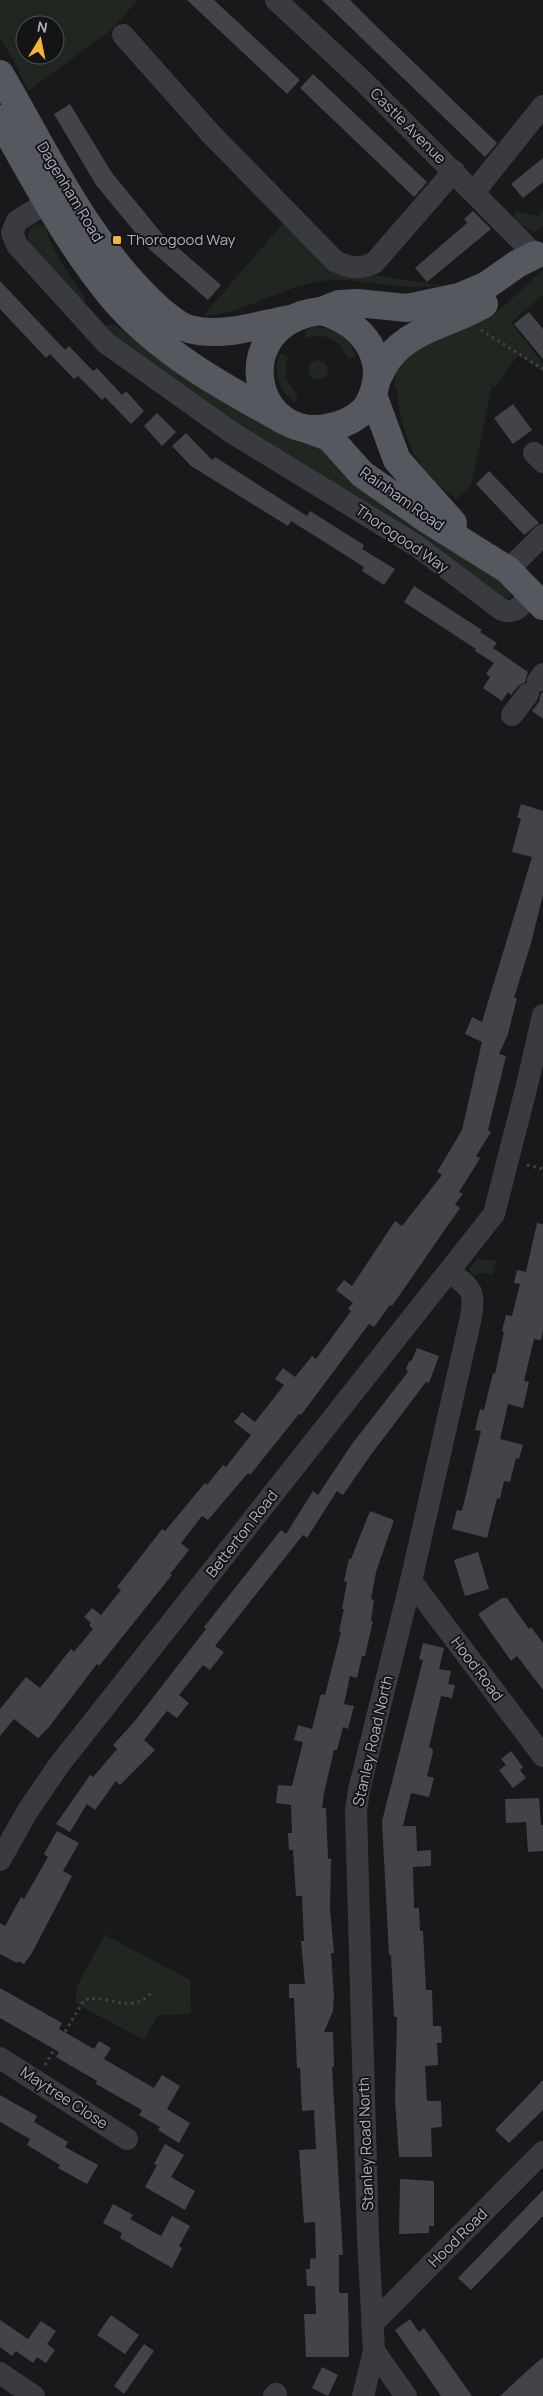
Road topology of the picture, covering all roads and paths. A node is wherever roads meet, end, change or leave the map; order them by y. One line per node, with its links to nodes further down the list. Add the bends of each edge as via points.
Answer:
1 (276, 0): 6 (street, Castle Avenue)
2 (123, 36): 6 (street, via 231,156 335,261 349,268 362,268 374,263)
3 (0, 74): 11 (main road, Dagenham Road, via 106,253 174,323 210,334)
4 (543, 106): 7 (street)
5 (0, 119): 8 (main road, Dagenham Road)
6 (454, 171): 7 (street, Castle Avenue)
7 (474, 192): 9 (street, Castle Avenue)
8 (48, 202): 15 (main road, Dagenham Road, via 83,258 114,299 139,323 196,369); 19 (street, Thorogood Way, via 17,221 12,232 17,245 106,343 231,432 417,546 502,610 509,613)
9 (539, 252): 10 (main road, via 488,285 459,297 407,308 357,303 339,304); 14 (main road, via 497,296 403,344 389,358)
10 (321, 311): 11 (main road); 14 (main road, via 337,315 363,335 376,363)
11 (290, 318): 15 (main road, via 271,336 261,355 259,371 270,408)
12 (474, 326): 13 (path)
13 (543, 369)
14 (375, 387): 15 (main road, via 368,406 344,424 328,428); 17 (main road, Rainham Road, via 381,422 397,460)
15 (296, 425): 17 (main road, Rainham Road, via 330,437 362,474 428,520)
16 (543, 535): 18 (street)
17 (476, 548): 18 (main road, Rainham Road)
18 (508, 570): 19 (main road, Rainham Road)
19 (537, 600)
20 (536, 683): 21 (street)
21 (512, 715)
22 (543, 1015): 23 (street)
23 (536, 1083): 24 (street, Betterton Road, via 494,1214)
24 (449, 1270): 25 (street, Stanley Road North, via 471,1289 474,1302); 27 (street, Betterton Road, via 59,1765)
25 (411, 1581): 26 (street, Hood Road); 33 (street, Stanley Road North, via 356,1811)
26 (543, 1756)
27 (0, 1860)
28 (153, 1991): 30 (path, via 144,2000 127,2004 100,1998 84,2000)
29 (0, 2058): 30 (street, Maytree Close)
30 (36, 2081): 31 (street, Maytree Close)
31 (127, 2139)
32 (543, 2152): 33 (street, Hood Road)
33 (372, 2324): 34 (street, Stanley Road North)
34 (374, 2351): 37 (street); 38 (street)
35 (0, 2373): 36 (street)
36 (32, 2395)
37 (363, 2396)
38 (406, 2396)

